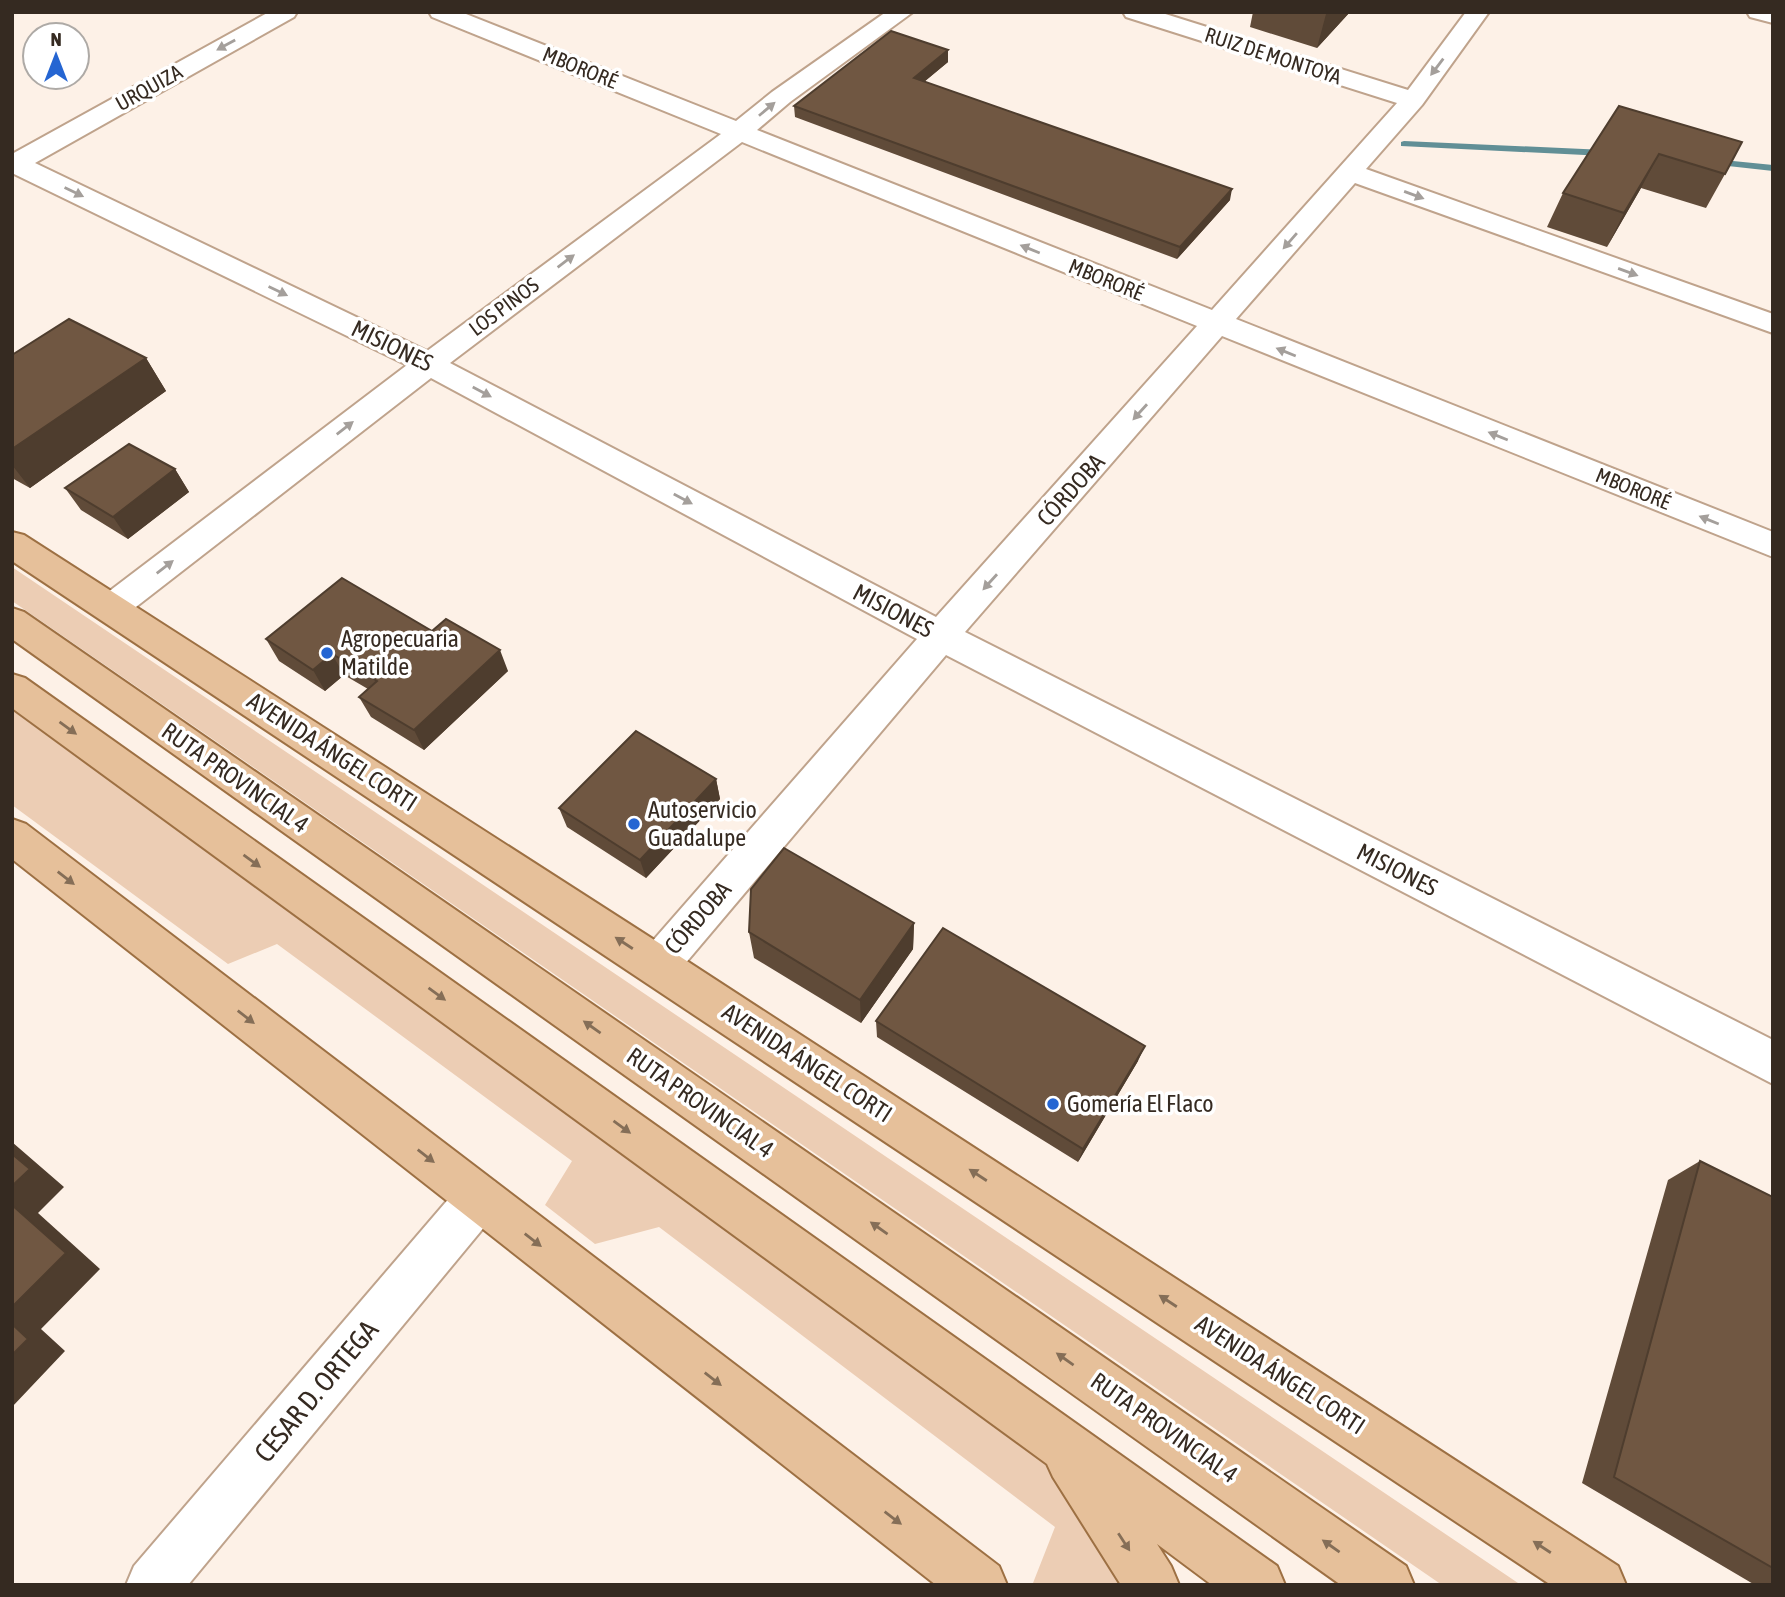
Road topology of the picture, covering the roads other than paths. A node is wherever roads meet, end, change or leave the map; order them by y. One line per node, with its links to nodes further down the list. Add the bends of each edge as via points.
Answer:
1 (286, 12): 10 (street, URQUIZA, one-way to 10)
2 (440, 12): 9 (street, MBORORÉ)
3 (902, 12): 9 (street, LOS PINOS, one-way to 3)
4 (1134, 12): 8 (street, RUIZ DE MONTOYA)
5 (1478, 12): 8 (street, CÓRDOBA, one-way to 8)
6 (1758, 12): 7 (street)
7 (1773, 16)
8 (1413, 100): 11 (street, CÓRDOBA)
9 (739, 132): 13 (street, MBORORÉ, one-way to 9); 14 (street, LOS PINOS, one-way to 9)
10 (13, 163): 14 (street, MISIONES, one-way to 14)
11 (1350, 172): 12 (street, one-way to 12); 13 (street, CÓRDOBA, one-way to 13)
12 (1773, 324)
13 (1217, 325): 16 (street, MBORORÉ, one-way to 13); 19 (street, CÓRDOBA, one-way to 19)
14 (429, 364): 17 (street, LOS PINOS, one-way to 14); 19 (street, MISIONES, one-way to 19)
15 (12, 544): 17 (main road, AVENIDA ÁNGEL CORTI)
16 (1773, 545)
17 (111, 608): 22 (main road, AVENIDA ÁNGEL CORTI, one-way to 17)
18 (12, 621): 30 (main road, RUTA PROVINCIAL 4, one-way to 18)
19 (942, 636): 22 (street, CÓRDOBA); 23 (street, MISIONES)
20 (12, 688): 25 (main road, one-way to 25)
21 (12, 836): 24 (main road, one-way to 24)
22 (658, 965): 31 (main road, AVENIDA ÁNGEL CORTI, one-way to 22)
23 (1773, 1063)
24 (480, 1198): 26 (street, CESAR D. ORTEGA); 27 (main road, one-way to 27)
25 (1061, 1443): 28 (main road, one-way to 28); 29 (main road)
26 (153, 1585)
27 (980, 1585)
28 (1152, 1585)
29 (1258, 1585)
30 (1387, 1585)
31 (1599, 1585)

